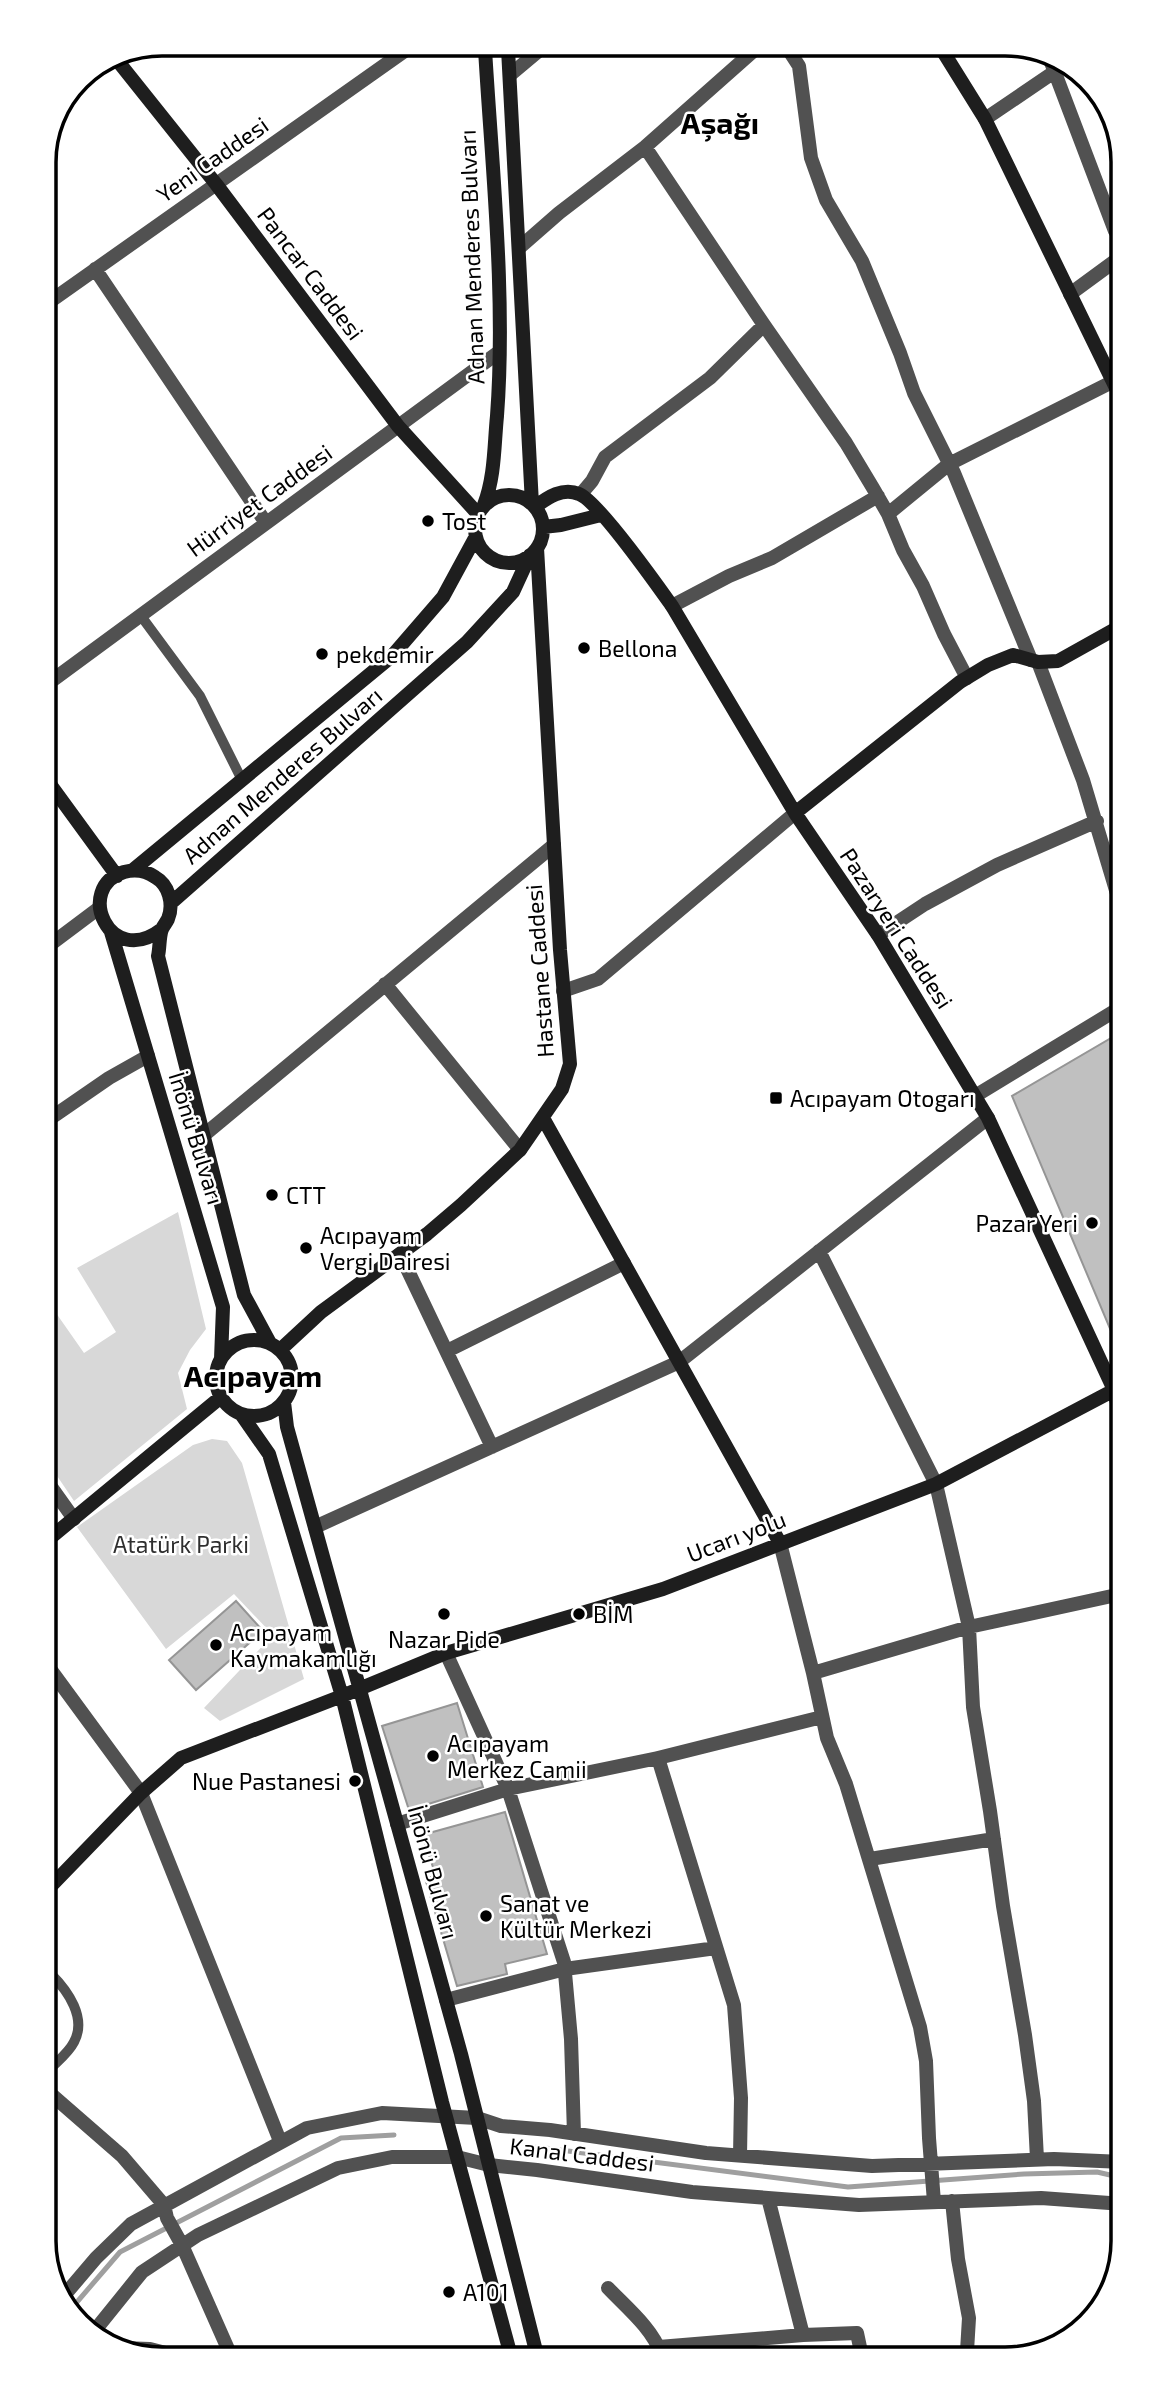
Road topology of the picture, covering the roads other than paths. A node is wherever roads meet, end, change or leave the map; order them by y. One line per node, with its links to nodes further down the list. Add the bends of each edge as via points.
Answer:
1 (397, 56): 14 (street, Yeni Caddesi)
2 (485, 56): 22 (street, Adnan Menderes Bulvarı)
3 (509, 56): 11 (street, Adnan Menderes Bulvarı)
4 (532, 56): 11 (street)
5 (748, 56): 13 (street)
6 (792, 56): 26 (street, via 799,66 811,158 826,200 862,261 914,393)
7 (946, 56): 12 (street)
8 (120, 64): 14 (street, Pancar Caddesi)
9 (1057, 70): 12 (street)
10 (1063, 74): 15 (street)
11 (510, 75): 16 (street, Adnan Menderes Bulvarı)
12 (985, 119): 19 (street)
13 (645, 147): 16 (street); 21 (street)
14 (216, 184): 18 (street, Yeni Caddesi); 25 (street, Pancar Caddesi)
15 (1111, 219)
16 (519, 248): 29 (street, Adnan Menderes Bulvarı)
17 (1111, 264): 19 (street)
18 (95, 269): 20 (street, Yeni Caddesi); 33 (street)
19 (1070, 294): 23 (street)
20 (56, 297)
21 (764, 325): 27 (street, via 710,377 605,457); 28 (street)
22 (499, 352): 25 (street, Hürriyet Caddesi); 30 (street, Adnan Menderes Bulvarı, via 491,485)
23 (1111, 379)
24 (1111, 386): 26 (street)
25 (398, 426): 30 (street, Pancar Caddesi); 33 (street, Hürriyet Caddesi)
26 (949, 464): 32 (street); 40 (street)
27 (581, 494): 29 (street, via 560,493); 31 (street, Pazaryeri Caddesi)
28 (878, 496): 32 (street); 37 (street, via 772,558)
29 (533, 506): 30 (street, via 505,495); 34 (street)
30 (481, 510): 35 (street)
31 (601, 514): 34 (street); 37 (street, Pazaryeri Caddesi)
32 (888, 514): 42 (street)
33 (266, 523): 38 (street, Hürriyet Caddesi)
34 (543, 527): 36 (street)
35 (475, 538): 36 (street, via 480,548 499,562 521,561); 43 (street, Adnan Menderes Bulvarı, via 443,597 393,656)
36 (534, 551): 47 (street, Hastane Caddesi); 51 (street, Adnan Menderes Bulvarı, via 513,592 467,642)
37 (672, 606): 45 (street, Pazaryeri Caddesi)
38 (141, 616): 41 (street, Hürriyet Caddesi); 43 (lane, via 200,696)
39 (1111, 631): 40 (street, via 1058,662)
40 (1035, 661): 42 (street, via 1013,655); 46 (street)
41 (56, 678)
42 (967, 678): 45 (street)
43 (242, 780): 48 (street, Adnan Menderes Bulvarı)
44 (56, 792): 50 (street)
45 (795, 813): 55 (street, Pazaryeri Caddesi); 58 (street, via 598,979)
46 (1097, 821): 49 (street); 55 (street, via 997,864)
47 (554, 845): 57 (street); 58 (street, Hastane Caddesi)
48 (133, 870): 50 (street); 51 (street, via 159,879)
49 (1111, 872)
50 (117, 876): 52 (street, via 101,894)
51 (171, 903): 53 (street)
52 (99, 908): 54 (street); 56 (street)
53 (162, 929): 54 (street, via 137,942); 65 (street, İnönü Bulvarı, via 158,956)
54 (111, 932): 60 (street, İnönü Bulvarı)
55 (878, 935): 61 (street, Pazaryeri Caddesi)
56 (56, 940)
57 (385, 984): 65 (street); 66 (street)
58 (563, 991): 63 (street, Hastane Caddesi, via 570,1064 562,1089)
59 (1111, 1013): 61 (street)
60 (148, 1056): 62 (street); 72 (street, İnönü Bulvarı, via 223,1307)
61 (975, 1096): 64 (street, Pazaryeri Caddesi)
62 (56, 1114)
63 (543, 1118): 66 (street, Hastane Caddesi); 69 (street)
64 (988, 1118): 67 (street); 74 (street, Pazaryeri Caddesi)
65 (204, 1135): 70 (street, İnönü Bulvarı, via 244,1295)
66 (520, 1150): 68 (street, Hastane Caddesi)
67 (819, 1251): 73 (street); 80 (street)
68 (400, 1254): 70 (street, Hastane Caddesi); 71 (street)
69 (624, 1263): 71 (street); 73 (street)
70 (275, 1346): 72 (street, via 259,1340 237,1344); 77 (street, via 287,1358 293,1381)
71 (447, 1351): 79 (street)
72 (221, 1359): 76 (street, via 216,1372)
73 (679, 1362): 79 (street); 85 (street)
74 (1111, 1376)
75 (1111, 1392): 80 (street, Ucarı yolu)
76 (221, 1397): 78 (street); 82 (street)
77 (284, 1402): 78 (street, via 264,1415); 83 (street, İnönü Bulvarı)
78 (241, 1414): 92 (street, İnönü Bulvarı, via 269,1454)
79 (492, 1447): 83 (street)
80 (936, 1484): 85 (street, Ucarı yolu); 87 (street)
81 (56, 1494): 82 (street)
82 (74, 1519): 84 (street)
83 (315, 1527): 91 (street, İnönü Bulvarı)
84 (56, 1533)
85 (780, 1543): 88 (street, Ucarı yolu, via 663,1589); 89 (street)
86 (1111, 1596): 87 (street)
87 (969, 1627): 89 (street); 98 (street, via 973,1707)
88 (446, 1653): 91 (street, Ucarı yolu); 95 (street)
89 (813, 1673): 93 (street)
90 (56, 1677): 96 (street)
91 (359, 1688): 92 (street, Ucarı yolu); 97 (street, İnönü Bulvarı)
92 (342, 1696): 96 (street, Ucarı yolu, via 181,1758); 109 (street, İnönü Bulvarı)
93 (822, 1717): 94 (street); 99 (street)
94 (658, 1758): 95 (street); 101 (street)
95 (508, 1788): 97 (street); 102 (street)
96 (141, 1793): 100 (street, Ucarı yolu); 112 (street)
97 (397, 1824): 104 (street, İnönü Bulvarı)
98 (994, 1839): 99 (street); 115 (street, via 1034,2101)
99 (870, 1859): 118 (street, via 920,2027)
100 (56, 1881)
101 (716, 1948): 102 (street); 113 (street, via 734,2006)
102 (565, 1969): 104 (street); 111 (street)
103 (56, 1979): 105 (lane, via 76,2010 80,2029 73,2045)
104 (446, 2000): 110 (street, İnönü Bulvarı)
105 (56, 2063)
106 (56, 2098): 107 (street)
107 (67, 2108): 108 (street); 123 (street, via 122,2156)
108 (56, 2114)
109 (446, 2117): 110 (street, Kanal Caddesi); 112 (street, Kanal Caddesi, via 382,2113 307,2128); 114 (street, İnönü Bulvarı)
110 (477, 2119): 111 (street, Kanal Caddesi); 117 (street, İnönü Bulvarı)
111 (574, 2134): 113 (street, Kanal Caddesi)
112 (280, 2141): 123 (street, Kanal Caddesi)
113 (740, 2155): 118 (street, Kanal Caddesi)
114 (457, 2157): 117 (street, Kanal Caddesi); 124 (street, Kanal Caddesi, via 392,2157 338,2168); 130 (street, İnönü Bulvarı)
115 (1037, 2160): 116 (street, Kanal Caddesi); 118 (street, Kanal Caddesi)
116 (1111, 2162)
117 (488, 2165): 119 (street, Kanal Caddesi); 131 (street, İnönü Bulvarı)
118 (931, 2166): 120 (street)
119 (768, 2198): 120 (street, Kanal Caddesi, via 859,2205); 128 (street)
120 (934, 2198): 121 (street, Kanal Caddesi)
121 (952, 2201): 122 (street, Kanal Caddesi, via 1041,2198); 135 (street, via 969,2318)
122 (1111, 2203)
123 (165, 2212): 124 (street); 126 (street, Kanal Caddesi, via 131,2224)
124 (182, 2245): 127 (street, Kanal Caddesi, via 142,2272); 129 (street)
125 (608, 2288): 132 (street)
126 (69, 2290)
127 (99, 2326)
128 (803, 2335): 133 (street); 134 (street, via 857,2333)
129 (227, 2347)
130 (509, 2347)
131 (535, 2347)
132 (657, 2347)
133 (696, 2347)
134 (860, 2347)
135 (967, 2347)

